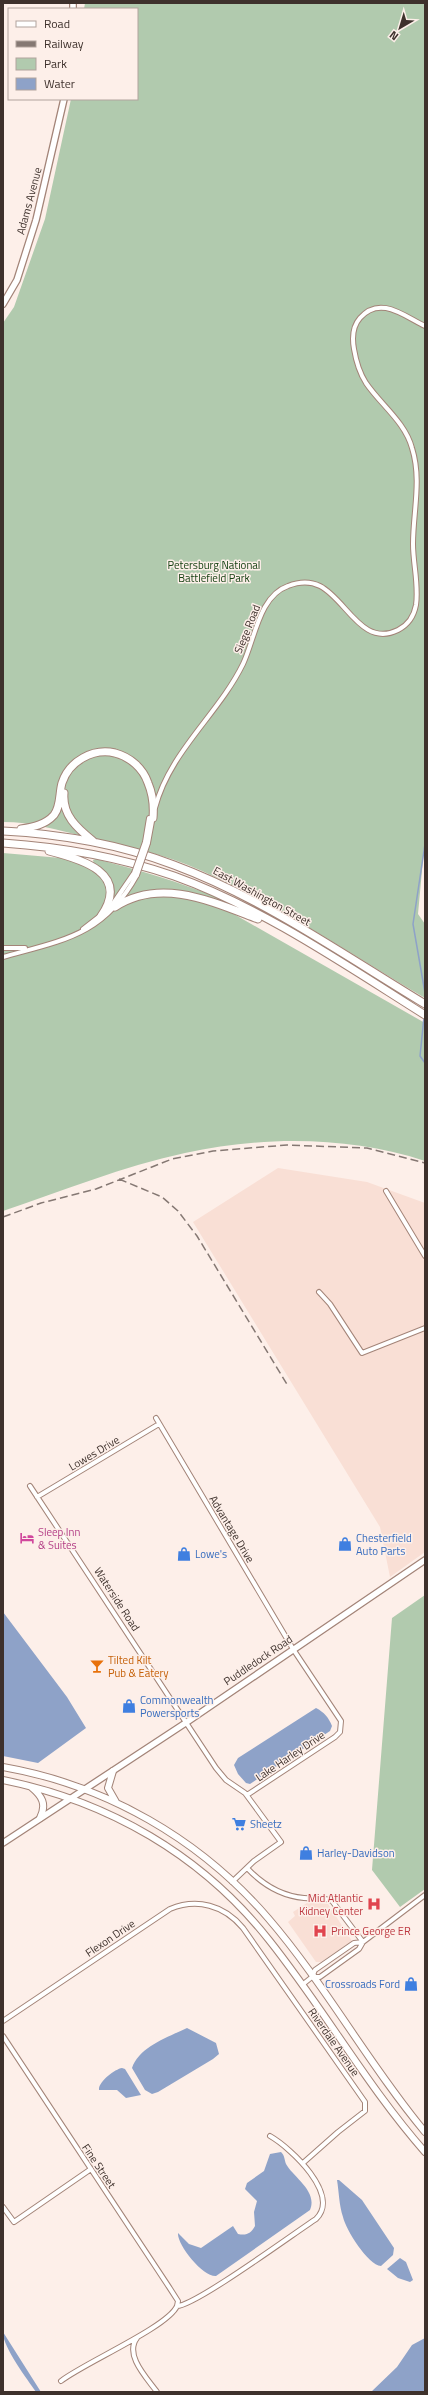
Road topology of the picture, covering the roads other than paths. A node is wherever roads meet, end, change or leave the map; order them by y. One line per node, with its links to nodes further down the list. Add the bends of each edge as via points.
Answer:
1 (64, 100): 2 (main road, Adams Avenue, via 36,220 17,280)
2 (3, 304)
3 (425, 326): 4 (street, Siege Road, via 392,309 377,308 365,313 357,321 353,339 361,374 405,432 414,453 417,478 413,536 416,594 413,616 401,628 379,634 361,626 335,597 320,586 303,582 278,590 268,602 237,674 170,769)
4 (151, 818): 6 (highway, via 152,794 140,769 121,755 100,752 82,758 68,770 62,784 58,808 50,818 36,826); 7 (highway, via 146,787 134,767 122,759 108,755 86,760 69,775 64,798 72,822); 10 (street, Siege Road, bridge, via 147,843)
5 (3, 831): 6 (highway, East Washington Street)
6 (12, 831): 7 (highway, East Washington Street)
7 (95, 842): 18 (highway, East Washington Street, via 158,859 220,884)
8 (3, 843): 9 (highway, East Washington Street)
9 (24, 845): 12 (highway, via 76,858 99,869 106,878 109,890 107,904); 13 (highway, East Washington Street, via 101,855 160,871 215,893)
10 (136, 874): 11 (street, Siege Road); 12 (street, Siege Road)
11 (115, 908): 13 (highway, via 142,896 177,894 217,903); 14 (street, Siege Road, via 96,924)
12 (101, 916): 14 (street, Siege Road)
13 (279, 926): 19 (highway, East Washington Street)
14 (76, 934): 16 (street, Siege Road, via 61,941)
15 (3, 948): 16 (street, Siege Road)
16 (30, 948): 17 (street, Siege Road)
17 (3, 957)
18 (425, 1004)
19 (425, 1015)
20 (386, 1191): 21 (street)
21 (425, 1256)
22 (319, 1292): 23 (street, via 330,1304 362,1353)
23 (425, 1328)
24 (156, 1418): 25 (street, Advantage Drive)
25 (159, 1424): 27 (street, Lowes Drive); 29 (street, Advantage Drive)
26 (30, 1486): 27 (street, Waterside Road)
27 (38, 1497): 30 (street, Waterside Road)
28 (425, 1560): 29 (main road, Puddledock Road)
29 (293, 1649): 30 (main road, Puddledock Road); 36 (street, Lake Harley Drive, via 341,1721 340,1732)
30 (187, 1722): 32 (main road, Puddledock Road); 36 (street, Waterside Road, via 226,1780)
31 (3, 1767): 35 (main road, via 53,1778)
32 (113, 1771): 35 (main road, Puddledock Road); 38 (main road, via 108,1788)
33 (3, 1780): 34 (main road)
34 (29, 1786): 37 (main road); 39 (main road, via 43,1800 44,1809)
35 (83, 1789): 37 (main road, Puddledock Road); 38 (main road)
36 (247, 1795): 41 (street, Waterside Road, via 281,1842)
37 (71, 1797): 39 (main road, Puddledock Road); 47 (main road, via 146,1833 199,1869 258,1927)
38 (119, 1804): 42 (main road, via 178,1838)
39 (40, 1818): 40 (main road, Puddledock Road)
40 (3, 1843)
41 (247, 1868): 42 (street); 45 (street, via 256,1878 294,1897 332,1901)
42 (232, 1882): 46 (main road, via 268,1919)
43 (425, 1895): 45 (street)
44 (234, 1919): 48 (street, Flexon Drive, via 209,1905 184,1904 170,1908); 53 (street, Riverdale Avenue, via 366,2105 365,2111)
45 (363, 1942): 46 (street, via 359,1949 320,1977); 46 (street, via 354,1943 315,1970)
46 (312, 1977): 47 (street); 50 (main road, via 401,2103)
47 (302, 1985): 52 (main road, via 386,2104)
48 (3, 2021)
49 (3, 2036): 54 (street, Fine Street)
50 (425, 2132)
51 (270, 2136): 53 (street)
52 (425, 2152)
53 (303, 2163): 56 (street, via 321,2195 323,2206 319,2216 212,2289 186,2305)
54 (91, 2169): 55 (street, via 14,2222); 56 (street, Fine Street, via 178,2301)
55 (3, 2207)
56 (178, 2306): 57 (street, via 173,2313)
57 (138, 2338): 58 (street, via 115,2348); 59 (street, via 132,2346 133,2354)
58 (61, 2381)
59 (157, 2392)

